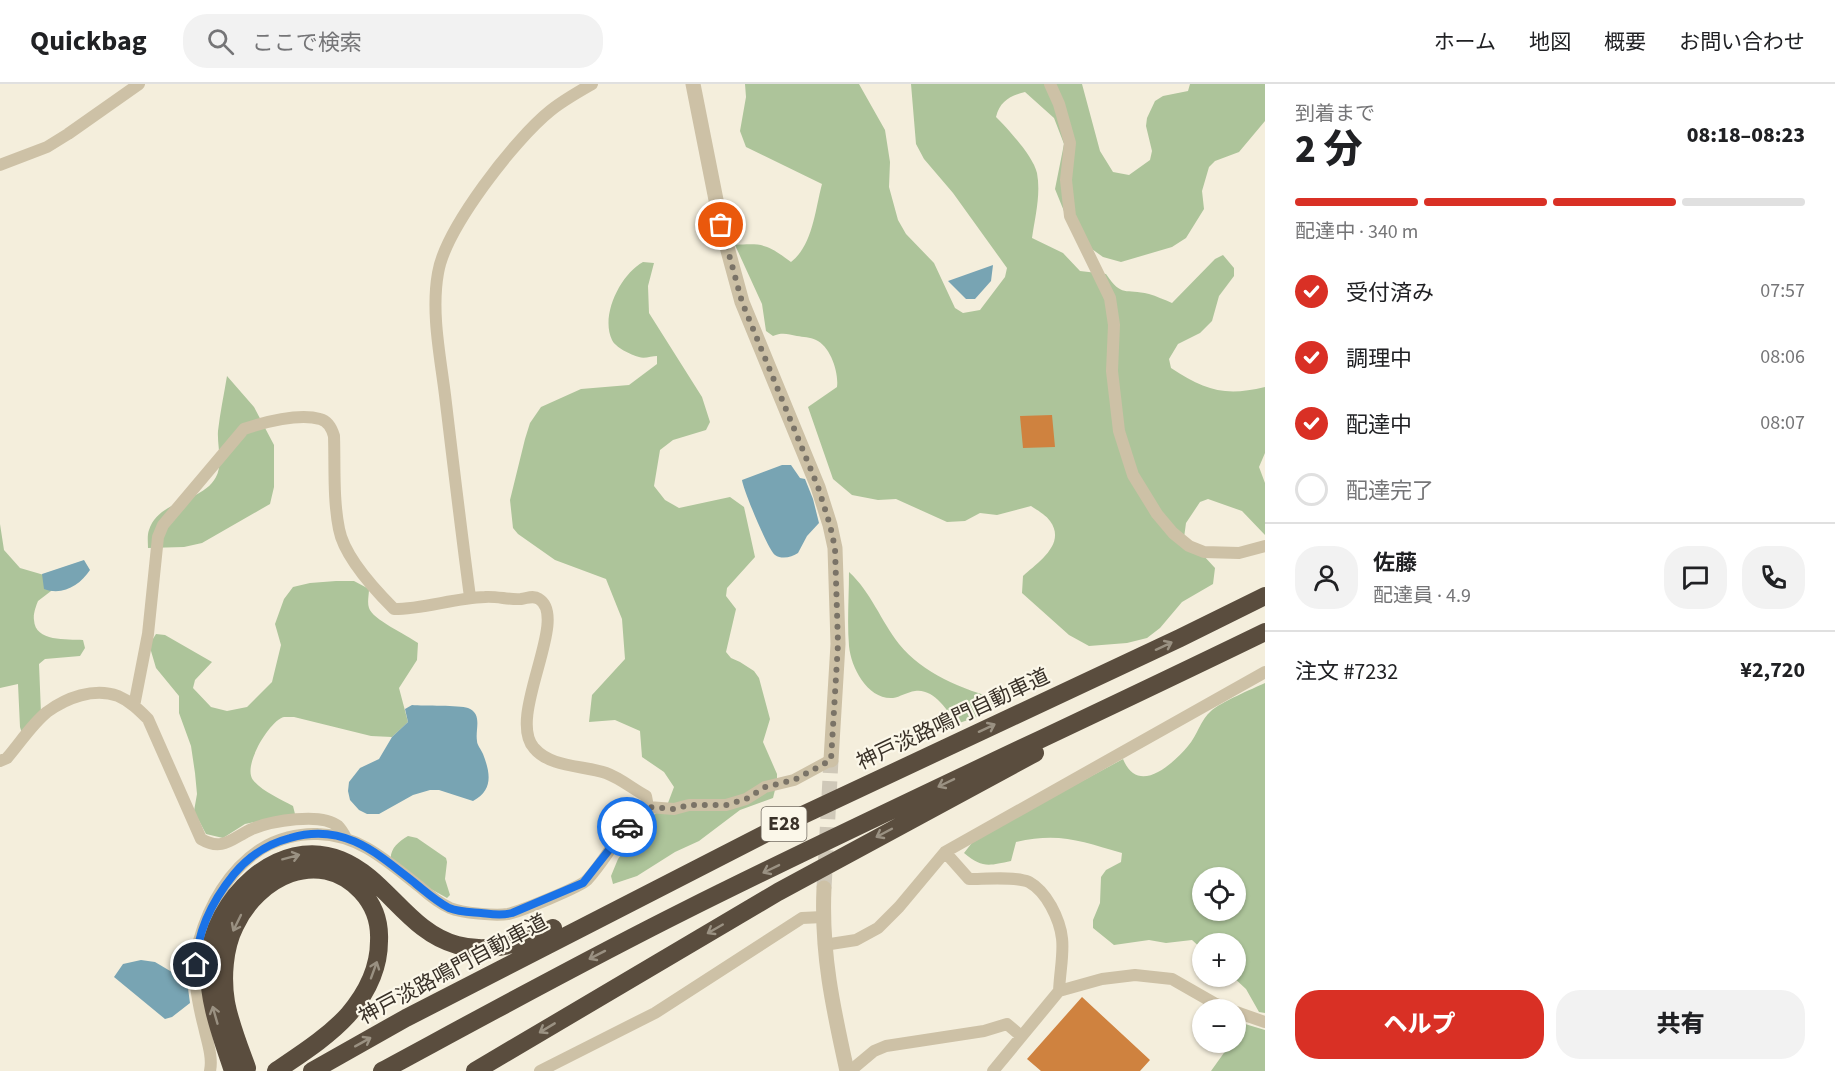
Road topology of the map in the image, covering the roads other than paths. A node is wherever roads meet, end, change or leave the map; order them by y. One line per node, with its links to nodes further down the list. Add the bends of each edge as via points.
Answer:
1 (139, 84): 5 (street, via 46,147)
2 (592, 84): 8 (street, via 550,110 524,135 456,227 438,272 435,296 439,345)
3 (693, 84): 14 (street, via 721,225 742,302 818,487 835,548 838,644)
4 (1050, 84): 6 (street, via 1070,143 1066,180 1070,216 1110,298 1119,431 1133,475 1157,514 1189,546 1204,552 1239,553)
5 (0, 165)
6 (1265, 546)
7 (1265, 596): 13 (highway, 神戸淡路鳴門自動車道 / E28, one-way to 7)
8 (470, 597): 12 (street, via 394,609 349,552 339,531 332,428 321,419 262,423 244,429 163,525 158,537 148,634); 16 (street, via 537,597 542,602 548,614 547,631 527,711 532,747 550,761 607,774 646,796)
9 (1265, 632): 10 (highway, E28)
10 (1195, 666): 31 (highway, E28, one-way to 31, via 684,911); 32 (highway, one-way to 32, via 778,892)
11 (1265, 672): 18 (street)
12 (134, 706): 15 (street, via 111,695 88,693 69,699 46,713); 17 (street, via 148,719 201,839 223,844 252,829 308,819 339,826)
13 (954, 743): 27 (highway, one-way to 13, via 213,1006 209,959 225,911 240,890 273,863 305,854 340,859 364,873 423,928 443,940 468,948 507,946 533,938 725,842 897,764); 30 (highway, 神戸淡路鳴門自動車道 / E28, one-way to 13, via 633,900)
14 (831, 760): 16 (street, via 794,780 765,787 726,805)
15 (0, 761)
16 (648, 807): 17 (street, via 623,830 583,883 507,914 448,907 370,849)
17 (346, 838): 28 (street, via 307,834 279,841 240,866 224,886 198,943 196,978)
18 (945, 852): 21 (street, via 878,928 856,940); 22 (street, via 969,879 1029,882 1046,896 1060,922 1064,942)
19 (824, 888): 20 (street)
20 (823, 917): 21 (street); 33 (street, via 802,918 655,1013)
21 (824, 945): 34 (street)
22 (1059, 990): 23 (street, via 1136,975 1172,979); 26 (street)
23 (1206, 999)
24 (1246, 1015): 25 (street)
25 (1265, 1022)
26 (1021, 1036): 34 (street, via 1007,1024 886,1046); 35 (street)
27 (240, 1069): 29 (highway, one-way to 27, via 349,1014 373,975 379,955 377,918 369,900 345,878 327,871 293,872 262,889 234,928 226,954 224,981)
28 (210, 1071)
29 (276, 1071)
30 (312, 1071)
31 (382, 1071)
32 (475, 1071)
33 (540, 1071)
34 (848, 1071)
35 (993, 1071)

